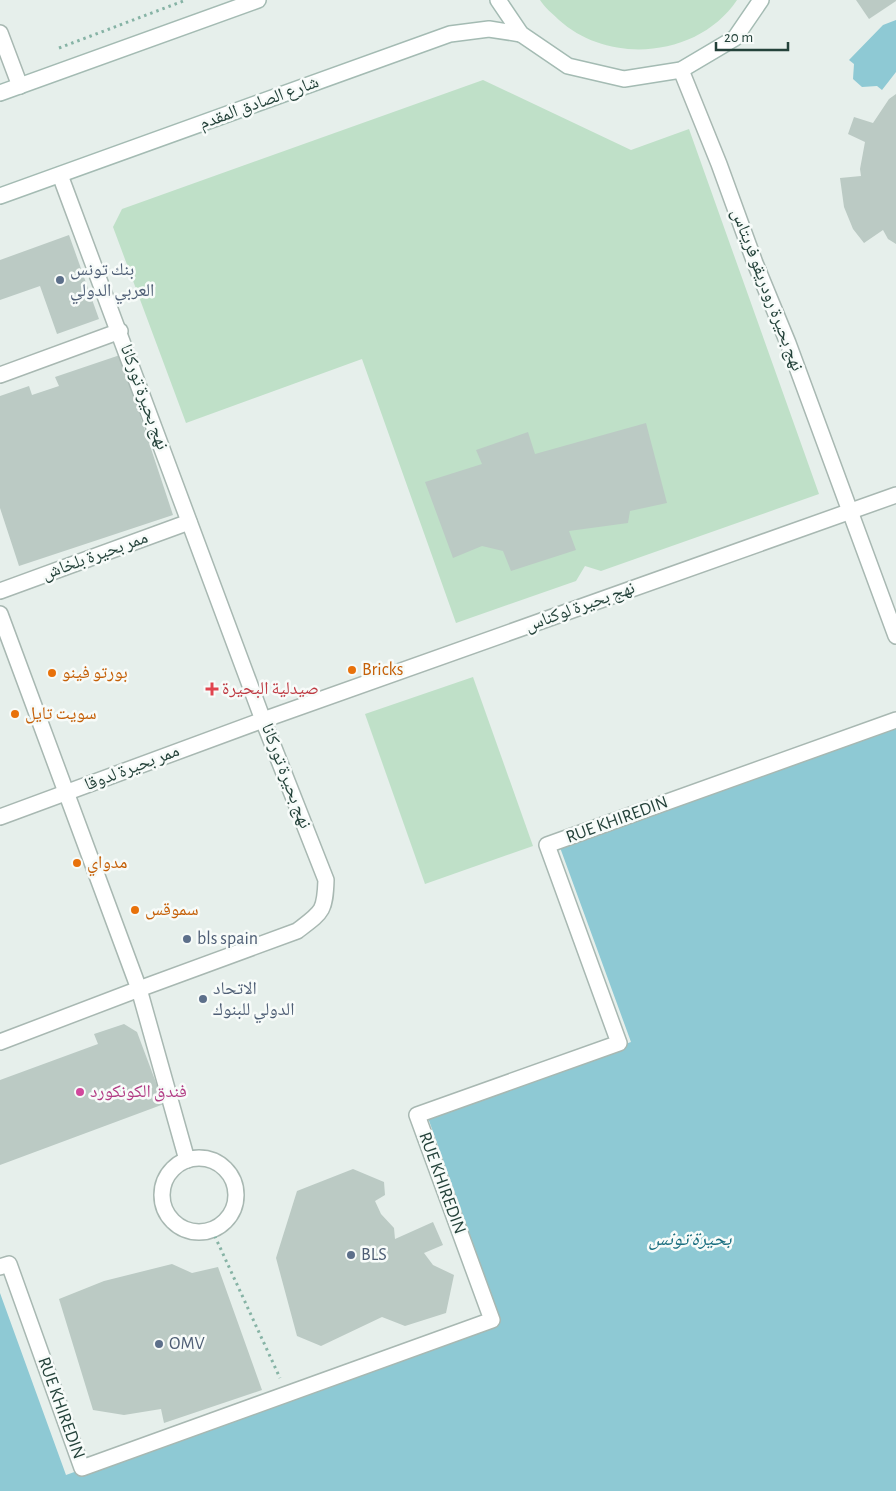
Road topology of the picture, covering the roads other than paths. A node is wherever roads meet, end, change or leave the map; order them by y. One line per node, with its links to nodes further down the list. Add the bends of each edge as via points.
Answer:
1 (258, 0): 7 (street)
2 (498, 0): 5 (street)
3 (761, 0): 6 (street, via 734,38)
4 (0, 34): 7 (street)
5 (521, 34): 6 (street, via 568,66 624,79); 9 (street, شارع الصادق المقدم, via 489,29 450,34)
6 (681, 70): 14 (street, نهج بحيرة رودريقو فريتاس)
7 (20, 86): 8 (street)
8 (0, 93)
9 (60, 175): 10 (street, شارع الصادق المقدم); 11 (street, نهج بحيرة توركانا)
10 (0, 196)
11 (120, 331): 12 (street); 15 (street, نهج بحيرة توركانا)
12 (0, 375)
13 (896, 495): 14 (street, نهج بحيرة لوكناس)
14 (850, 512): 18 (street, نهج بحيرة رودريقو فريتاس); 19 (street, نهج بحيرة لوكناس)
15 (189, 522): 16 (street, ممر بحيرة بلخاش); 19 (street, نهج بحيرة توركانا)
16 (0, 591)
17 (0, 614): 21 (street)
18 (896, 636)
19 (264, 720): 21 (street, ممر بحيرة لدوقا); 23 (street, نهج بحيرة توركانا, via 326,880 325,903 317,916 297,931)
20 (896, 720): 26 (street, RUE KHIREDIN, via 547,845 619,1043 417,1115 492,1320 82,1468 8,1264)
21 (67, 793): 22 (street, ممر بحيرة لدوقا); 23 (street)
22 (0, 817)
23 (139, 988): 24 (street, نهج بحيرة توركانا); 25 (street)
24 (0, 1042)
25 (187, 1160): 25 (street, via 215,1161 227,1170 235,1183 233,1211 224,1223 212,1230 197,1232 183,1229 171,1220 164,1207 165,1179 174,1167)
26 (0, 1267)

